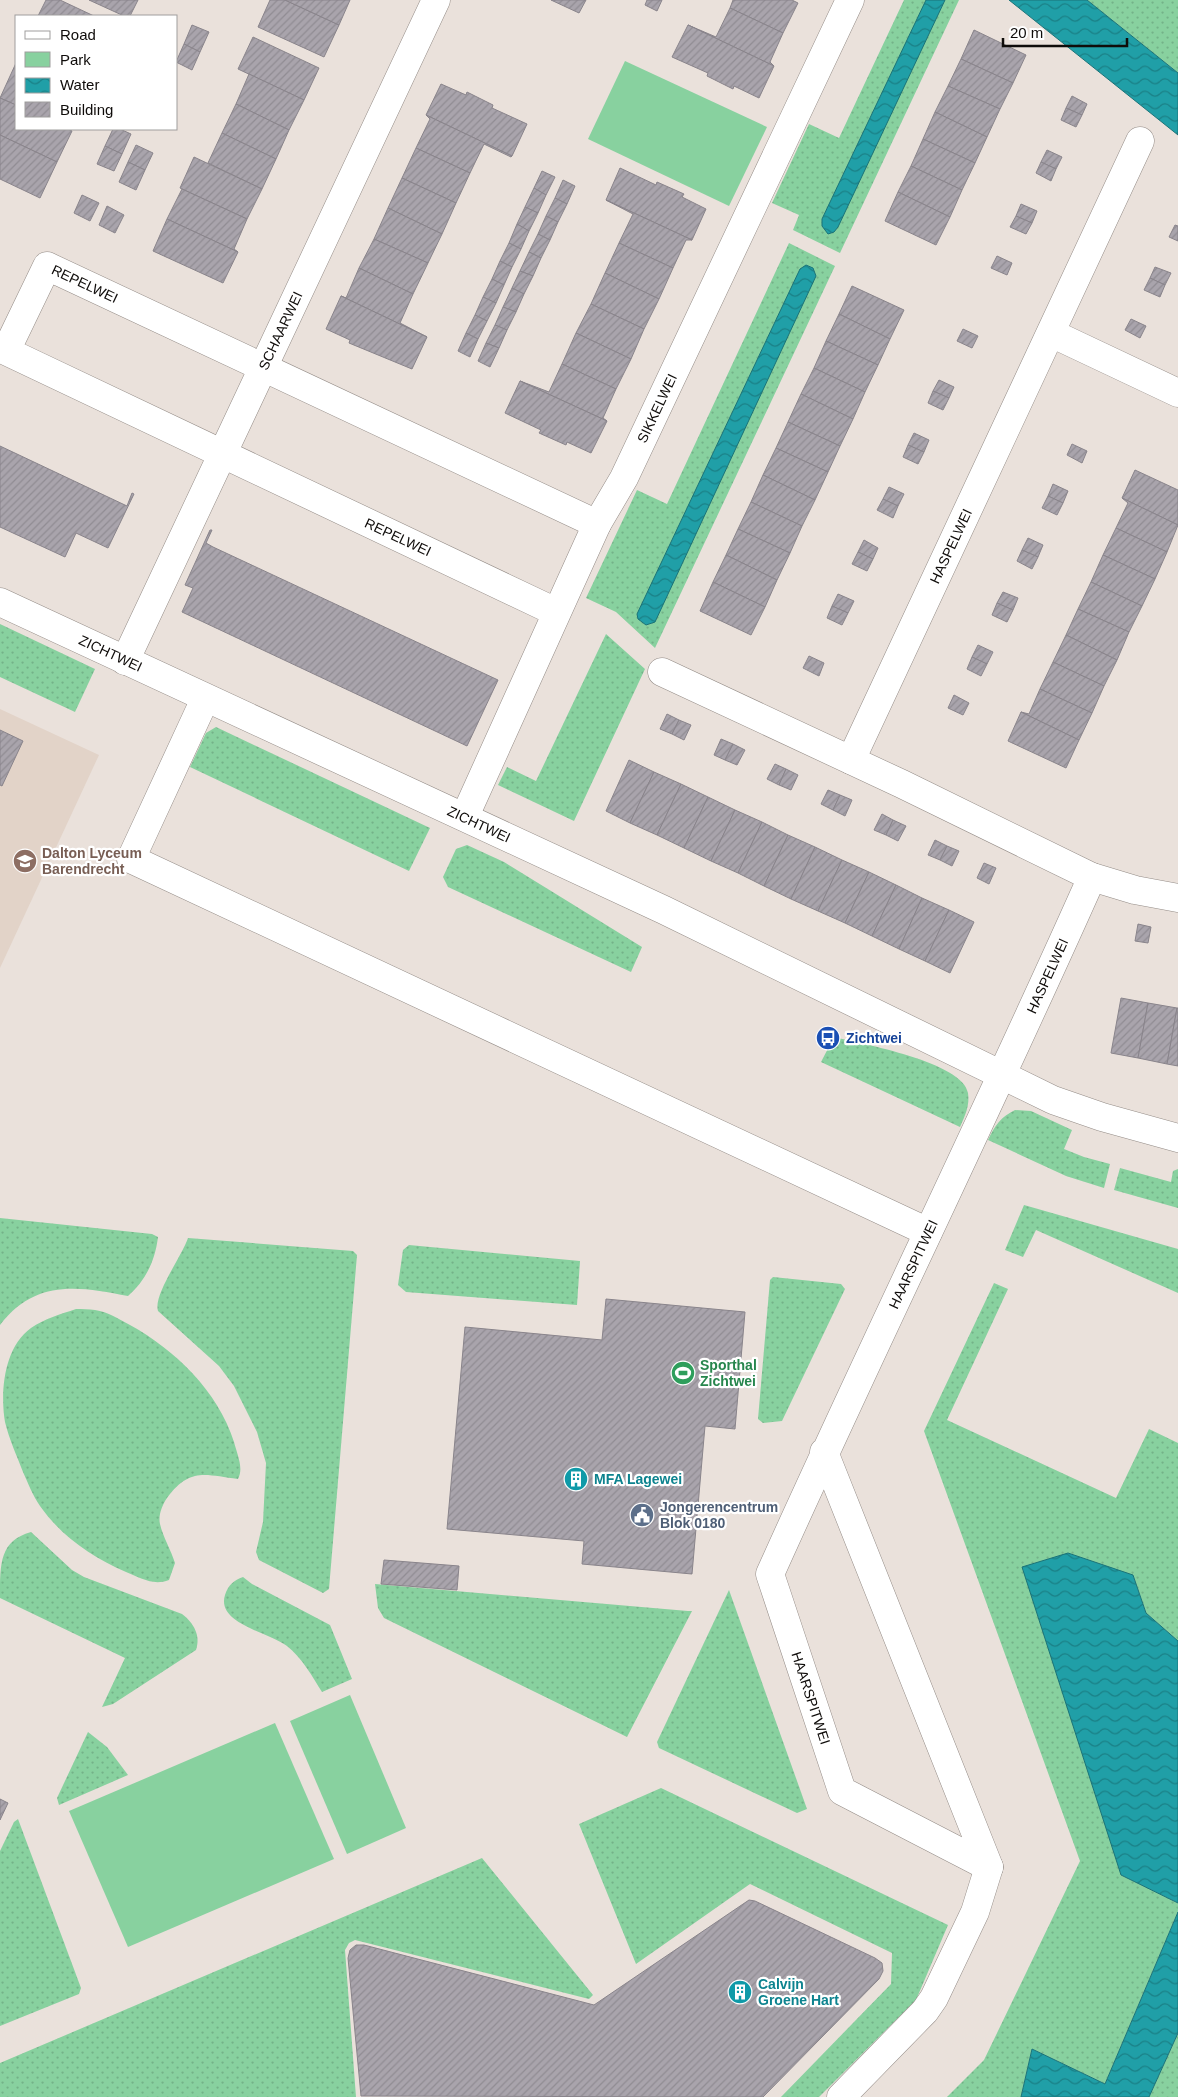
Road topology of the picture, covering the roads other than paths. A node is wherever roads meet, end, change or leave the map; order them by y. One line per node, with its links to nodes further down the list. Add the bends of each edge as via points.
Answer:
1 (436, 0): 5 (street, SCHAARWEI)
2 (850, 0): 8 (street, SIKKELWEI, via 624,478)
3 (1140, 141): 4 (street, HASPELWEI)
4 (1051, 333): 6 (street); 14 (street, HASPELWEI)
5 (263, 367): 7 (street, SCHAARWEI); 7 (street, REPELWEI, via 47,266 6,352); 8 (street, REPELWEI)
6 (1178, 393)
7 (222, 455): 10 (street, REPELWEI); 11 (street, SCHAARWEI)
8 (596, 524): 10 (street, SIKKELWEI)
9 (0, 602): 11 (street, ZICHTWEI)
10 (556, 612): 15 (street, SIKKELWEI)
11 (124, 661): 13 (street, ZICHTWEI)
12 (662, 672): 14 (street)
13 (205, 699): 15 (street, ZICHTWEI); 20 (street, via 132,859)
14 (851, 760): 16 (street)
15 (465, 816): 18 (street, ZICHTWEI, via 820,984)
16 (1092, 877): 17 (street); 18 (street, HASPELWEI)
17 (1178, 898)
18 (1003, 1076): 19 (street, ZICHTWEI, via 1102,1118); 20 (street, HAARSPITWEI)
19 (1178, 1138)
20 (928, 1232): 21 (street, HAARSPITWEI)
21 (824, 1452): 22 (street); 22 (street, HAARSPITWEI, via 770,1574 842,1792)
22 (989, 1867): 23 (street, via 975,1912 934,1998)
23 (841, 2097)

